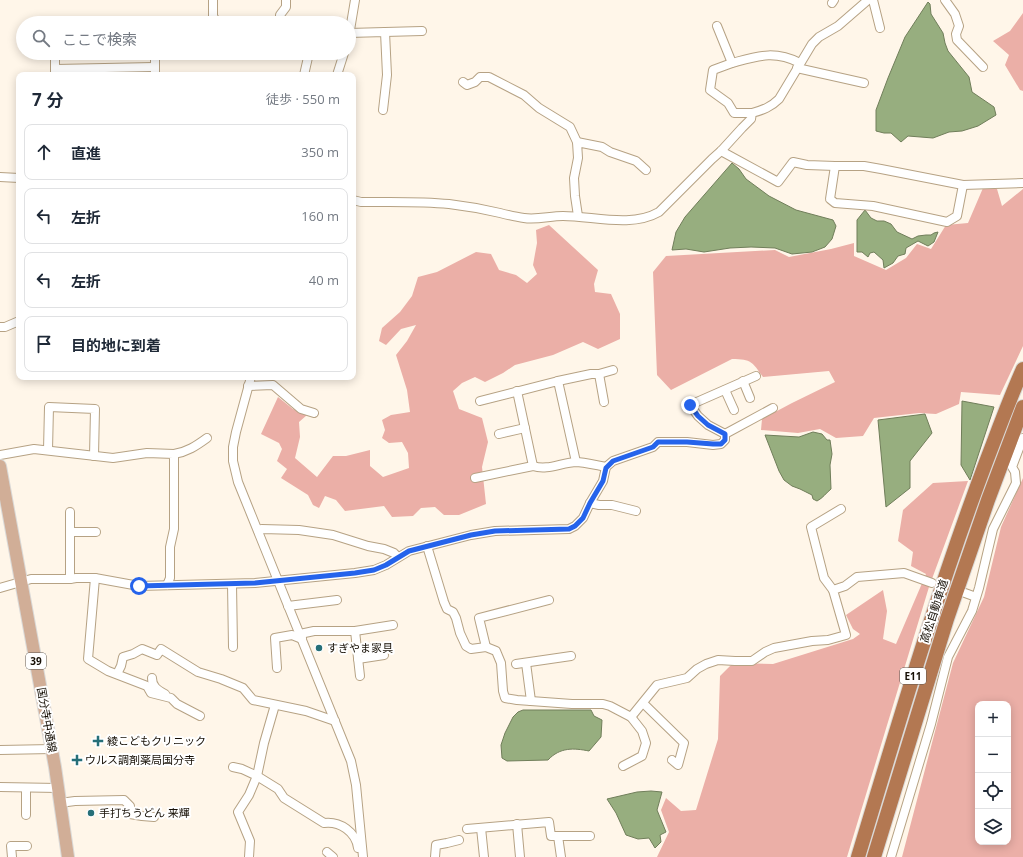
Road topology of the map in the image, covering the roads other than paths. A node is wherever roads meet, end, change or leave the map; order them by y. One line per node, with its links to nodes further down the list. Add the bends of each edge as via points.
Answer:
1 (213, 0): 7 (street)
2 (286, 0): 8 (street, via 286,7)
3 (355, 0): 9 (street)
4 (868, 0): 20 (street, via 838,26 819,36)
5 (873, 0): 11 (street)
6 (945, 0): 21 (street, via 955,14 959,26 957,40)
7 (213, 16)
8 (280, 16)
9 (352, 16)
10 (717, 26): 19 (street)
11 (880, 28)
12 (422, 31): 13 (street)
13 (385, 32): 14 (street); 28 (street, via 387,75)
14 (356, 34)
15 (55, 60): 23 (street)
16 (155, 60): 22 (street)
17 (307, 60): 24 (street)
18 (342, 60): 25 (street)
19 (732, 63): 20 (street, via 771,55 789,58); 29 (street, via 713,70 710,90 728,102 734,113)
20 (798, 65): 27 (street); 29 (street, via 779,99 765,109)
21 (983, 67)
22 (154, 71): 23 (street)
23 (55, 72)
24 (305, 72)
25 (338, 72)
26 (463, 82): 30 (street, via 467,85 480,77 489,77 524,95 539,108 570,127)
27 (864, 83)
28 (383, 110)
29 (752, 113): 31 (street, via 751,119)
30 (576, 142): 33 (street, via 602,147 636,161); 39 (street, via 578,158 574,178)
31 (721, 151): 32 (street, via 778,182 793,162); 39 (street, via 652,216 635,220 617,220)
32 (834, 166): 37 (street, via 881,168); 37 (street, via 830,199 835,203 873,206 947,222 957,216)
33 (646, 170)
34 (0, 177): 35 (street)
35 (16, 178)
36 (1023, 182): 37 (street)
37 (962, 185)
38 (356, 201): 39 (street, via 448,204 524,218)
39 (578, 216)
40 (16, 322): 41 (street)
41 (0, 327)
42 (1023, 369): 145 (highway, 高松自動車道 / E11, via 964,520 924,639)
43 (613, 370): 44 (street)
44 (599, 374): 48 (street); 54 (street)
45 (756, 376): 47 (street)
46 (250, 380): 49 (street)
47 (743, 381): 50 (street); 52 (street)
48 (558, 382): 51 (street); 68 (street)
49 (248, 386): 58 (street, via 273,385 301,409); 77 (street, via 233,447 233,461 238,482)
50 (725, 390): 57 (street); 61 (street, via 690,405 708,425)
51 (517, 391): 53 (street); 59 (street)
52 (750, 398)
53 (480, 401)
54 (604, 402)
55 (1023, 407): 146 (highway, 高松自動車道 / E11, via 947,619)
56 (773, 408): 61 (street)
57 (734, 410)
58 (314, 413)
59 (525, 428): 60 (street); 70 (street)
60 (499, 434)
61 (725, 434): 71 (street, via 725,440 721,444 658,442 653,447 613,461)
62 (207, 438): 65 (street, via 193,448)
63 (1023, 438): 92 (street, via 1012,467 1016,472 1016,483 993,529)
64 (48, 450): 66 (street, via 34,449); 67 (street); 67 (street, via 49,408 95,409)
65 (174, 454): 67 (street, via 147,453 114,458); 88 (street, via 174,529 170,547 170,578)
66 (0, 455)
67 (94, 456)
68 (576, 462): 70 (street, via 540,469); 71 (street)
69 (0, 466): 84 (main road, 国分寺中通線 / 39)
70 (533, 466): 72 (street)
71 (606, 468): 73 (street, via 603,481)
72 (475, 478)
73 (590, 503): 75 (street); 80 (street, via 583,518 569,529 495,531)
74 (841, 509): 90 (street, via 811,527 824,578)
75 (636, 511)
76 (70, 512): 78 (street)
77 (258, 530): 81 (street, via 299,530 333,535 384,549); 85 (street)
78 (70, 532): 79 (street); 83 (street)
79 (96, 532)
80 (427, 546): 81 (street); 100 (street, via 444,602 456,618 466,646 471,649)
81 (398, 557): 85 (street, via 374,570)
82 (95, 578): 83 (street); 88 (street, via 139,586); 107 (street, via 88,659)
83 (70, 579): 84 (street)
84 (22, 581): 89 (street); 117 (main road, 国分寺中通線 / 39)
85 (278, 581): 87 (street); 95 (street)
86 (932, 583): 90 (street, via 904,573 857,577 845,586)
87 (232, 584): 88 (street); 99 (street)
88 (167, 586)
89 (0, 588)
90 (833, 590): 112 (street, via 846,635 774,648 752,661 718,660 706,664 687,678 657,685)
91 (965, 593): 92 (street)
92 (976, 597): 147 (street, via 972,611 948,657 931,724)
93 (337, 600): 95 (street)
94 (549, 600): 100 (street, via 479,618)
95 (288, 606): 98 (street)
96 (393, 625): 97 (street)
97 (354, 631): 98 (street, via 314,630); 103 (street)
98 (301, 637): 106 (street, via 292,635 275,638); 116 (street)
99 (233, 647)
100 (486, 647): 111 (street, via 496,651 501,662 505,698)
101 (384, 655): 103 (street)
102 (571, 656): 104 (street)
103 (358, 659): 108 (street)
104 (526, 663): 105 (street); 111 (street)
105 (516, 664)
106 (277, 668)
107 (117, 674): 110 (street, via 147,686 151,693); 113 (street, via 123,658 142,649 157,655 161,649 198,672 243,688 253,700)
108 (360, 676)
109 (152, 678): 110 (street, via 157,690)
110 (171, 698): 114 (street)
111 (531, 701): 115 (street, via 602,704)
112 (643, 703): 115 (street); 119 (street, via 684,742 678,765)
113 (275, 705): 116 (street, via 306,711); 122 (street)
114 (200, 716)
115 (631, 717): 120 (street, via 642,731 646,743 642,756)
116 (335, 721): 140 (street, via 351,761 356,785)
117 (52, 749): 118 (street); 125 (main road, 国分寺中通線 / 39)
118 (0, 750)
119 (672, 760)
120 (623, 766)
121 (234, 767): 122 (street)
122 (257, 776): 138 (street, via 238,812 250,842); 139 (street, via 278,788 284,798 324,823 338,824 352,834 358,843)
123 (0, 787): 124 (street)
124 (26, 788): 125 (street); 127 (street)
125 (58, 788): 126 (main road, 国分寺中通線 / 39)
126 (60, 803): 128 (street, via 124,800 130,806 130,814); 137 (main road, 国分寺中通線 / 39)
127 (26, 815)
128 (154, 817)
129 (517, 824): 130 (street); 132 (street, via 549,822 552,836); 143 (street)
130 (481, 828): 131 (street); 142 (street)
131 (467, 829)
132 (558, 836): 133 (street); 144 (street)
133 (590, 836)
134 (460, 840): 141 (street, via 436,845)
135 (27, 846): 136 (street, via 11,846)
136 (12, 857)
137 (68, 857)
138 (249, 857)
139 (359, 857)
140 (363, 857)
141 (435, 857)
142 (484, 857)
143 (520, 857)
144 (561, 857)
145 (858, 857)
146 (874, 857)
147 (891, 857)

